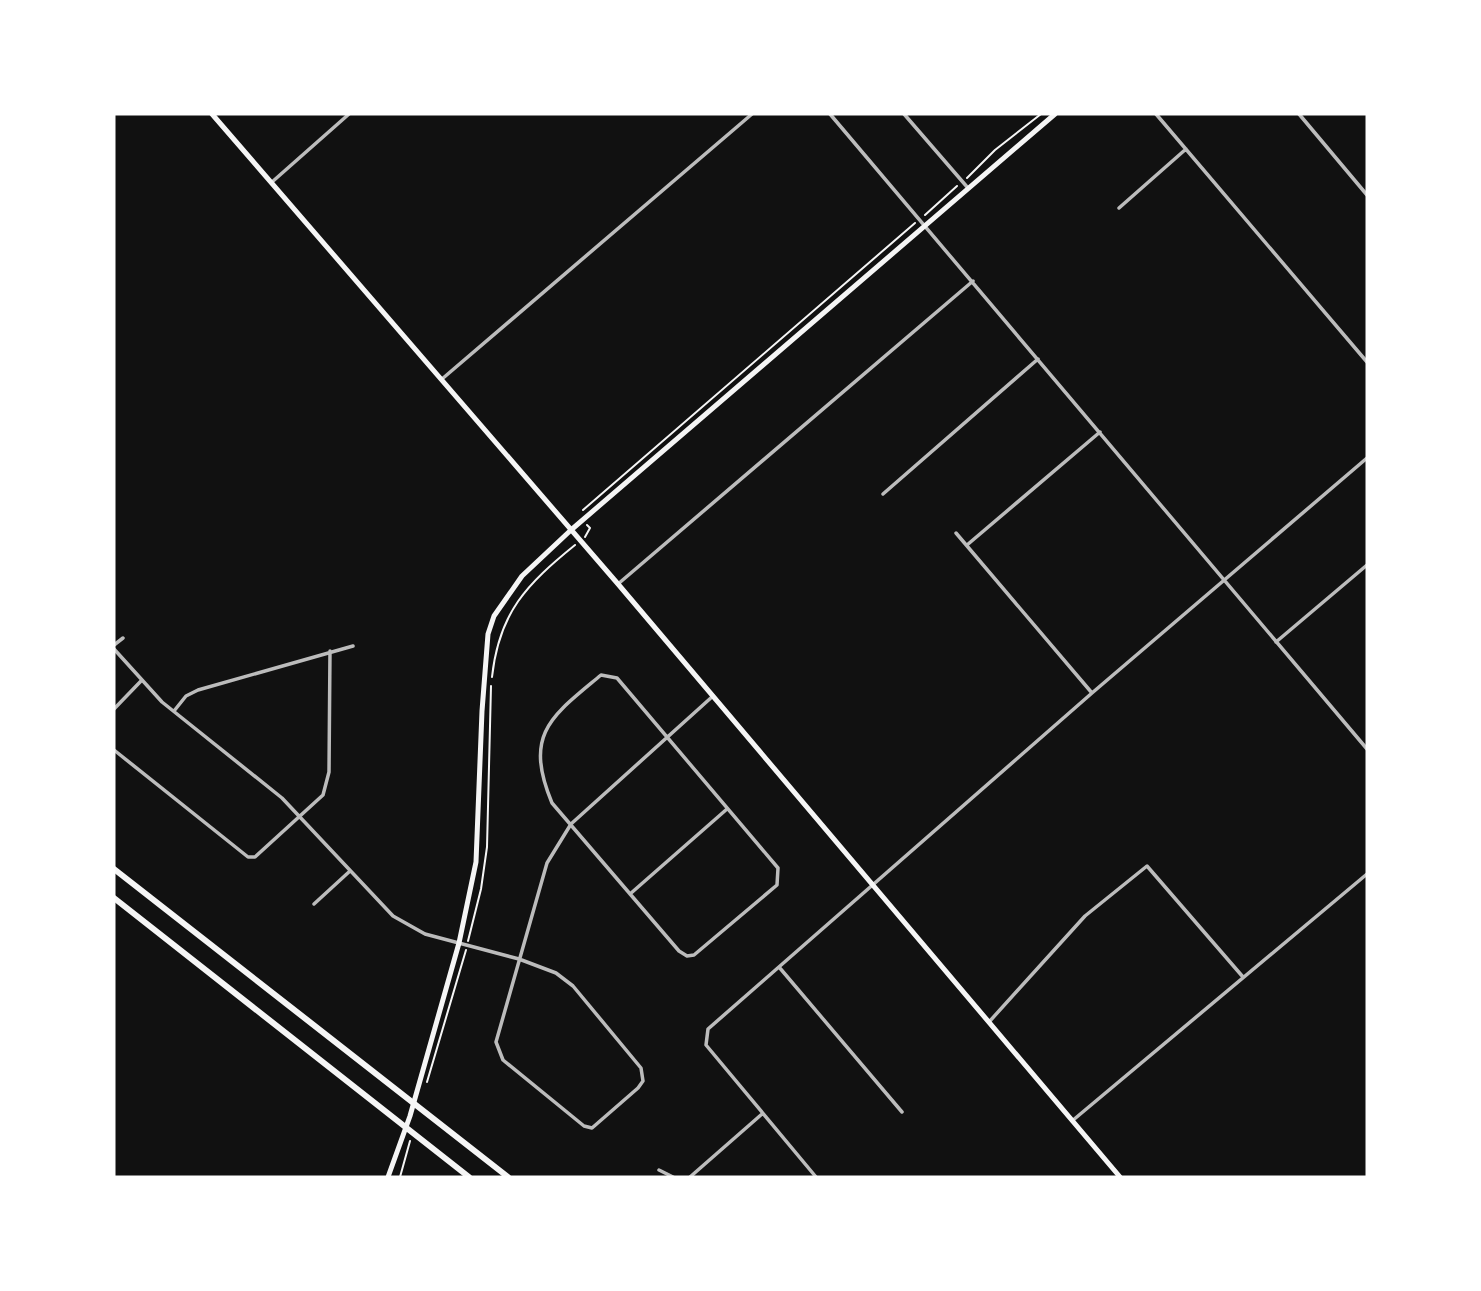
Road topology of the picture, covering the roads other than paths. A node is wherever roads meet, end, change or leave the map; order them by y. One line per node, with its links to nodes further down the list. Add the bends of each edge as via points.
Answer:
1 (212, 114): 10 (main road)
2 (349, 114): 10 (street)
3 (752, 114): 18 (street)
4 (830, 114): 14 (street)
5 (904, 114): 11 (street)
6 (1055, 114): 11 (main road)
7 (1156, 114): 9 (street)
8 (1299, 114): 12 (street)
9 (1186, 149): 13 (street); 17 (street)
10 (272, 182): 18 (main road)
11 (968, 188): 14 (main road)
12 (1367, 195)
13 (1119, 208)
14 (926, 225): 15 (street); 22 (main road)
15 (972, 281): 16 (street); 27 (street)
16 (1038, 359): 19 (street); 21 (street)
17 (1367, 362)
18 (442, 379): 22 (main road)
19 (1100, 432): 24 (street); 26 (street)
20 (1367, 458): 26 (street)
21 (883, 494)
22 (571, 530): 27 (main road); 51 (main road, via 522,576 494,616 488,634 476,862)
23 (956, 533): 24 (street)
24 (967, 545): 34 (street)
25 (1367, 565): 29 (street)
26 (1225, 581): 29 (street); 34 (street)
27 (618, 584): 35 (main road)
28 (123, 638): 31 (street)
29 (1276, 642): 39 (street)
30 (353, 646): 32 (street)
31 (114, 647): 33 (street)
32 (330, 651): 37 (street, via 198,690); 42 (street, via 328,782 323,795)
33 (141, 681): 36 (street); 37 (street)
34 (1092, 693): 47 (street)
35 (713, 696): 38 (street); 47 (main road)
36 (114, 709)
37 (174, 711): 42 (street)
38 (667, 738): 41 (street); 43 (street); 43 (street, via 617,678 601,675 554,714 544,730 541,769 552,803)
39 (1367, 749)
40 (114, 750): 42 (street, via 252,858)
41 (727, 809): 48 (street); 48 (street, via 778,868 777,885 700,952 687,956)
42 (300, 817): 45 (street)
43 (571, 824): 48 (street); 52 (street, via 547,863)
44 (114, 869): 62 (highway)
45 (350, 872): 50 (street); 51 (street, via 393,916 425,934)
46 (1367, 874): 54 (street)
47 (873, 885): 53 (street); 55 (main road)
48 (630, 894)
49 (114, 898): 61 (highway)
50 (314, 904)
51 (459, 943): 52 (street); 60 (main road)
52 (519, 958): 52 (street, via 497,1049 503,1060 592,1128 643,1081 641,1068 573,986 556,973)
53 (779, 967): 56 (street); 57 (street, via 708,1029 706,1045)
54 (1244, 978): 55 (street, via 1147,866 1085,916); 58 (street)
55 (989, 1022): 58 (main road)
56 (902, 1112)
57 (762, 1114): 64 (street); 65 (street)
58 (1072, 1121): 66 (main road)
59 (659, 1170): 63 (street)
60 (388, 1177)
61 (469, 1177)
62 (508, 1177)
63 (673, 1177)
64 (690, 1177)
65 (816, 1177)
66 (1120, 1177)

